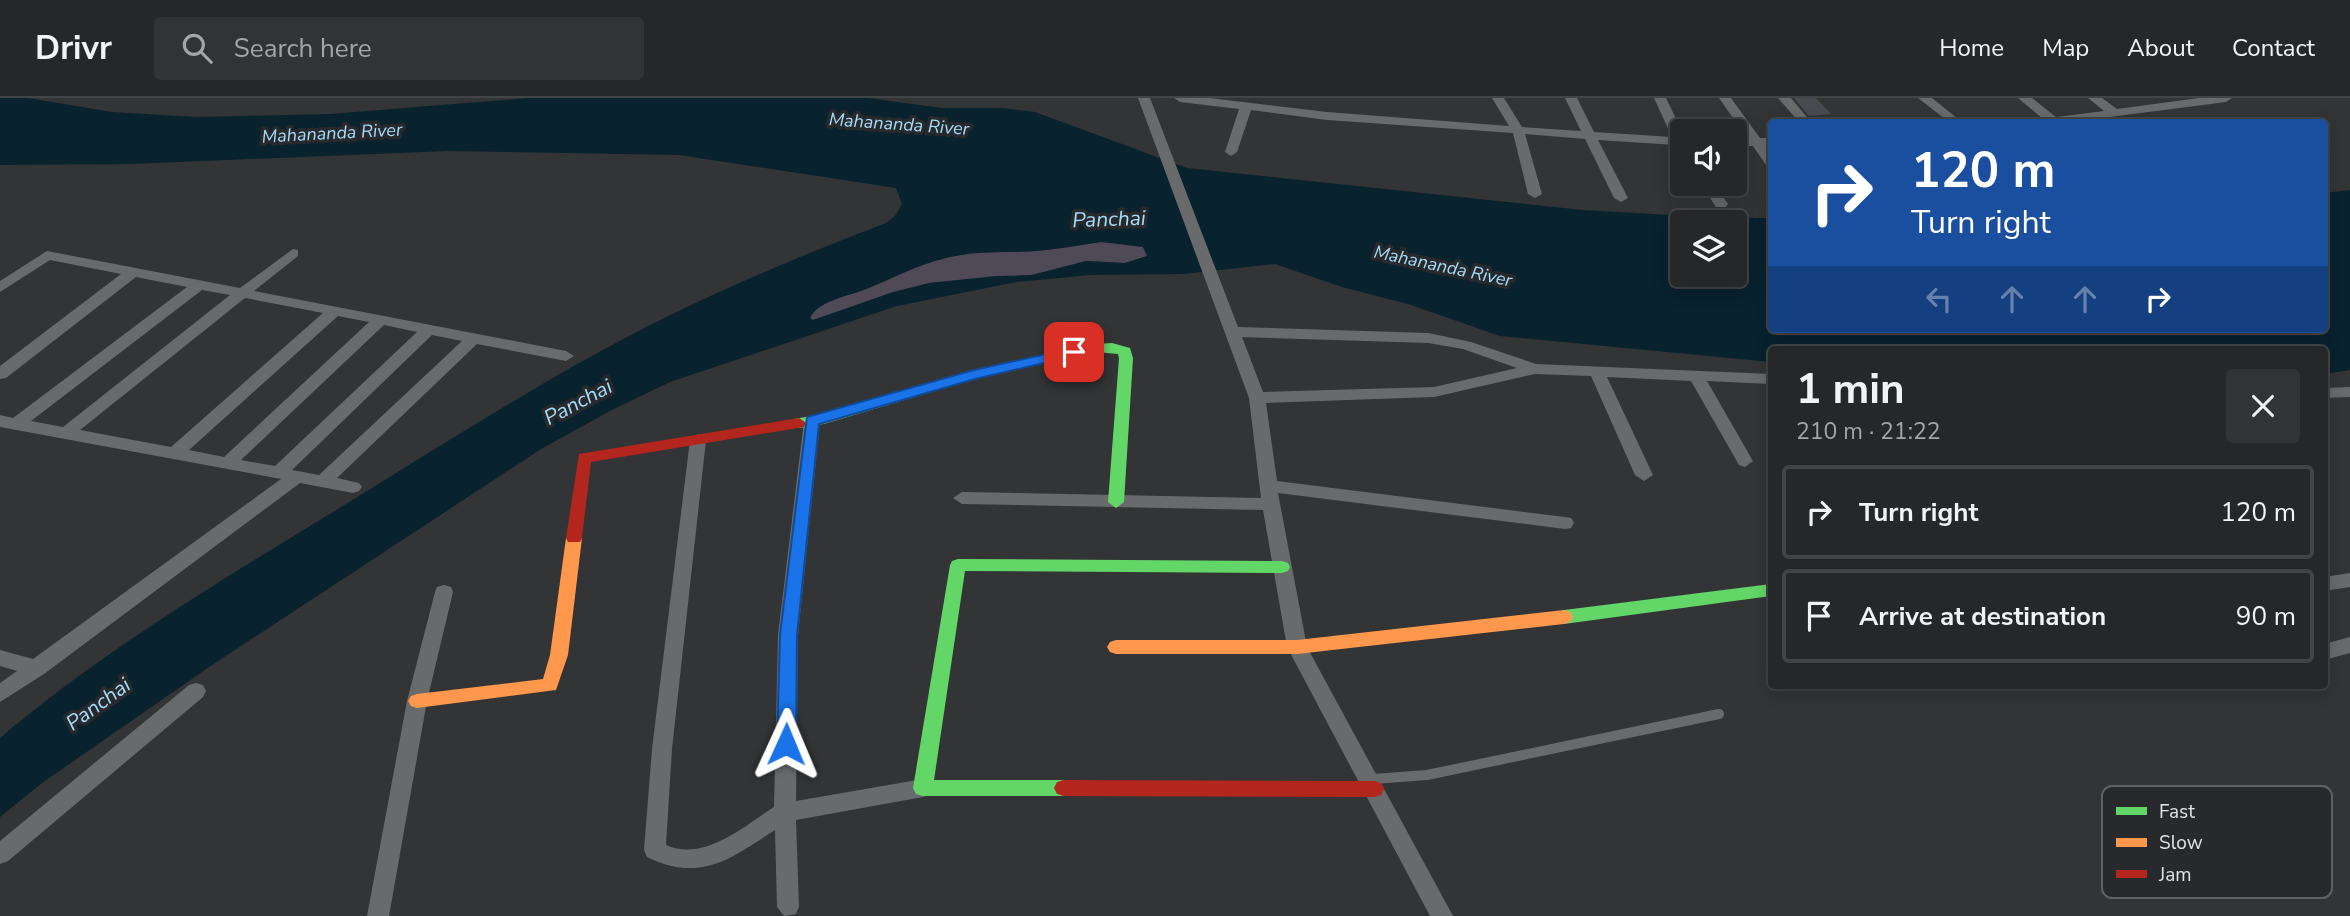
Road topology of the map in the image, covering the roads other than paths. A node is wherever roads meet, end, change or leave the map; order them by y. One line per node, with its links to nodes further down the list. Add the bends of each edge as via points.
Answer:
1 (1180, 98): 13 (street)
2 (1498, 98): 20 (street)
3 (1572, 98): 21 (street)
4 (1660, 98): 15 (street)
5 (1725, 98): 24 (street)
6 (1784, 98): 16 (street)
7 (1924, 98): 17 (street)
8 (2024, 98): 18 (street)
9 (2094, 98): 14 (street)
10 (2226, 98): 12 (street)
11 (1145, 99): 40 (street)
12 (2193, 100): 14 (street)
13 (1246, 106): 20 (street); 26 (street)
14 (2115, 113): 19 (street)
15 (1670, 119)
16 (1802, 119)
17 (1952, 119)
18 (2050, 119)
19 (2074, 119)
20 (1518, 130): 21 (street); 28 (street)
21 (1590, 136): 22 (street); 30 (street)
22 (1670, 142)
23 (1747, 142): 24 (street)
24 (1756, 142): 25 (street); 27 (street)
25 (1768, 142)
26 (1231, 152)
27 (1768, 158)
28 (1535, 194)
29 (1715, 196): 31 (street)
30 (1621, 198)
31 (1721, 204)
32 (293, 253): 36 (street)
33 (133, 272): 34 (street); 35 (street, via 47,255); 45 (street)
34 (199, 285): 36 (street); 52 (street)
35 (0, 288)
36 (240, 293): 37 (street); 53 (street)
37 (335, 311): 38 (street); 55 (street)
38 (381, 320): 39 (street); 57 (street)
39 (429, 329): 41 (street); 58 (street)
40 (1233, 332): 43 (street, via 1428,338 1466,345); 50 (street)
41 (474, 338): 42 (street); 60 (street)
42 (566, 356)
43 (1535, 369): 44 (street); 50 (street, via 1434,391)
44 (1597, 370): 46 (street); 59 (street)
45 (0, 374)
46 (1696, 376): 47 (street); 56 (street)
47 (1768, 379)
48 (2350, 392): 49 (street)
49 (2328, 393)
50 (1258, 398): 62 (street)
51 (812, 421): 54 (street); 64 (street, via 974,375 1096,348 1118,348 1125,351 1126,358); 83 (street, via 788,635)
52 (8, 423): 53 (street)
53 (66, 433): 55 (street)
54 (698, 440): 79 (street, via 584,458 559,655 550,685); 83 (street, via 655,849 670,858 691,860)
55 (174, 454): 57 (street)
56 (1745, 461)
57 (227, 464): 58 (street)
58 (287, 475): 60 (street); 76 (street)
59 (1644, 475)
60 (322, 482): 61 (street)
61 (353, 487)
62 (1270, 495): 64 (street); 65 (street); 66 (street)
63 (962, 498): 64 (street)
64 (1116, 502)
65 (1565, 523)
66 (1282, 566): 73 (street); 82 (street, via 958,565)
67 (2350, 580): 68 (street)
68 (2328, 583)
69 (1768, 590): 73 (street)
70 (444, 592): 79 (street)
71 (2350, 645): 74 (street)
72 (1116, 647): 73 (street)
73 (1297, 647): 81 (street)
74 (2328, 651)
75 (0, 658): 76 (street)
76 (37, 668): 78 (street)
77 (196, 691): 84 (street)
78 (0, 695)
79 (417, 701): 86 (street)
80 (1719, 714): 81 (lane)
81 (1371, 784): 82 (street); 87 (street)
82 (923, 788): 83 (street)
83 (785, 812): 85 (street)
84 (0, 854)
85 (788, 907)
86 (378, 916)
87 (1442, 916)

